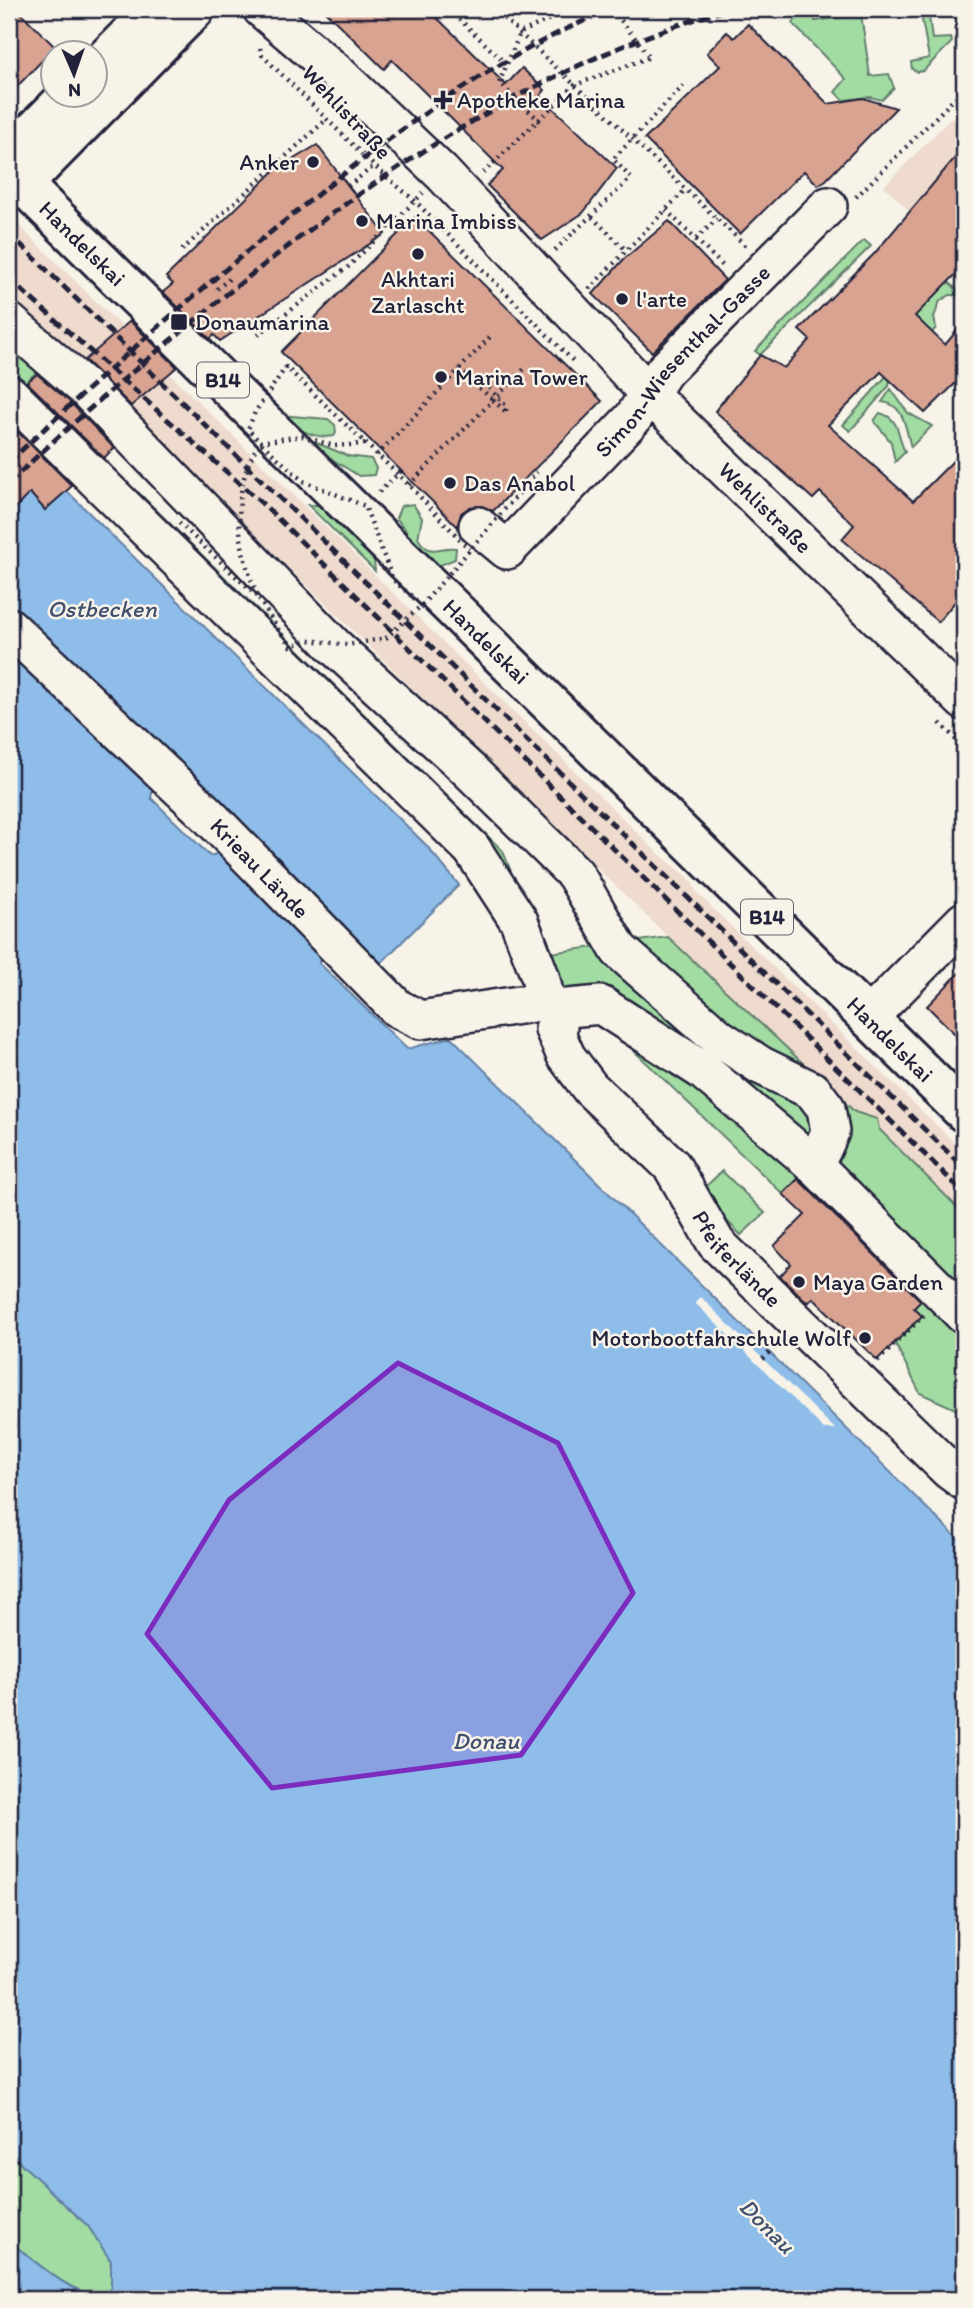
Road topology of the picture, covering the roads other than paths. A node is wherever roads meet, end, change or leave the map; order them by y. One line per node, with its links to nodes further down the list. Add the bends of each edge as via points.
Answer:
1 (155, 9): 4 (main road)
2 (195, 9): 6 (main road)
3 (263, 18): 10 (street, Wehlistraße, via 337,73 442,173 566,313)
4 (108, 56)
5 (60, 108): 6 (main road)
6 (14, 170): 16 (main road, Handelskai / B14)
7 (828, 206): 10 (street, Simon-Wiesenthal-Gasse, via 664,371)
8 (9, 322): 18 (street, via 84,387 334,646 575,874 620,950 719,1038 813,1091 826,1108 830,1132)
9 (9, 394): 15 (street, Pfeiferlände, via 472,849 519,921)
10 (650, 395): 11 (street, Simon-Wiesenthal-Gasse, via 507,550); 13 (street, Wehlistraße)
11 (473, 538)
12 (9, 627): 15 (street, Krieau Lände, via 205,812 397,1008 420,1020)
13 (964, 701)
14 (964, 921): 16 (street)
15 (551, 1005): 18 (street, Krieau Lände, via 601,1005 702,1069); 20 (street, Pfeiferlände, via 558,1028 554,1029 566,1056 590,1088 672,1166 716,1243 948,1471)
16 (868, 1018): 17 (main road, Handelskai / B14)
17 (964, 1112)
18 (811, 1162): 19 (street, Krieau Lände)
19 (964, 1315)
20 (964, 1481)

